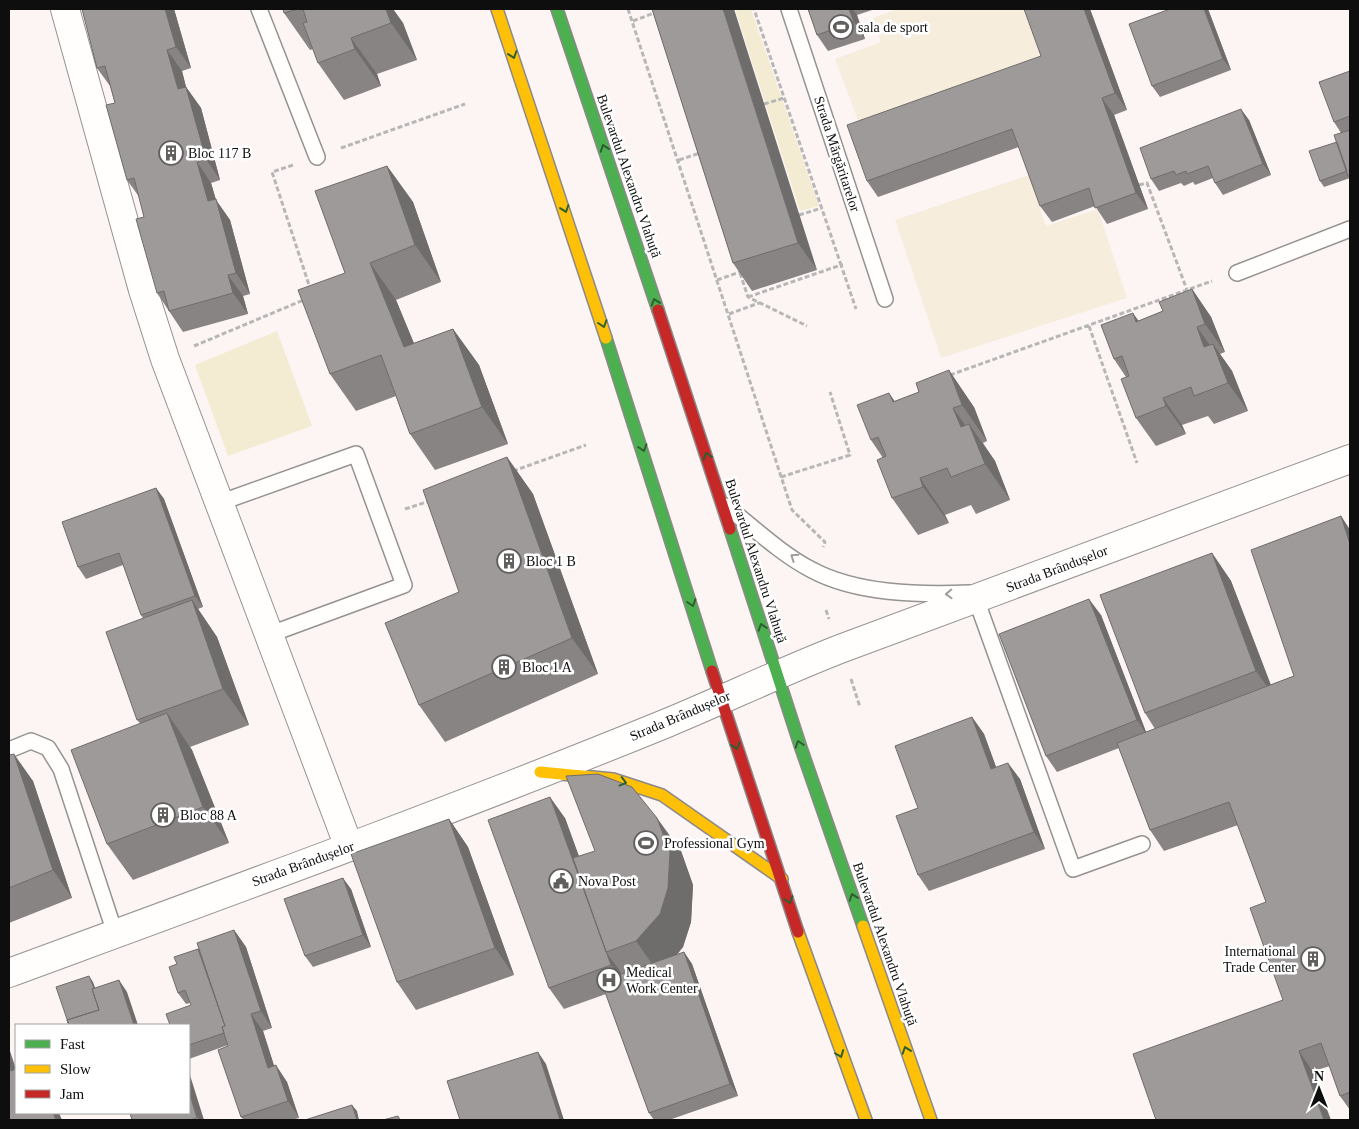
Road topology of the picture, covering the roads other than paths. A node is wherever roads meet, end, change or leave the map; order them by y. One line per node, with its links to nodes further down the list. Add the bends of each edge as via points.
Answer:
1 (65, 9): 11 (street, via 143,290)
2 (259, 9): 6 (lane)
3 (497, 9): 16 (main road, one-way to 16, via 588,278)
4 (557, 9): 12 (main road, Bulevardul Alexandru Vlahuță, one-way to 4)
5 (788, 9): 9 (lane, Strada Mărgăritarelor)
6 (317, 157)
7 (1350, 229): 8 (lane)
8 (1237, 273)
9 (886, 299)
10 (1350, 459): 13 (street, Strada Brândușelor)
11 (219, 503): 14 (street); 14 (lane, via 356,454 380,518 404,585)
12 (722, 503): 13 (lane, one-way to 12, via 902,593 856,585 812,570); 15 (main road, Bulevardul Alexandru Vlahuță, one-way to 12)
13 (987, 595): 15 (street, Strada Brândușelor); 19 (lane, via 1073,869)
14 (268, 635): 20 (street)
15 (777, 674): 16 (street, Strada Brândușelor); 25 (main road, Bulevardul Alexandru Vlahuță, one-way to 15)
16 (722, 699): 18 (street, Strada Brândușelor); 21 (main road, one-way to 21)
17 (9, 750): 22 (lane, via 31,741 48,748 61,768)
18 (540, 772): 20 (street, Strada Brândușelor); 21 (main road, one-way to 21, via 613,779 662,795)
19 (1142, 844)
20 (349, 847): 22 (street, Strada Brândușelor)
21 (782, 879): 24 (main road, one-way to 24, via 834,1037)
22 (116, 933): 23 (street, Strada Brândușelor)
23 (9, 973)
24 (866, 1120)
25 (931, 1120)

